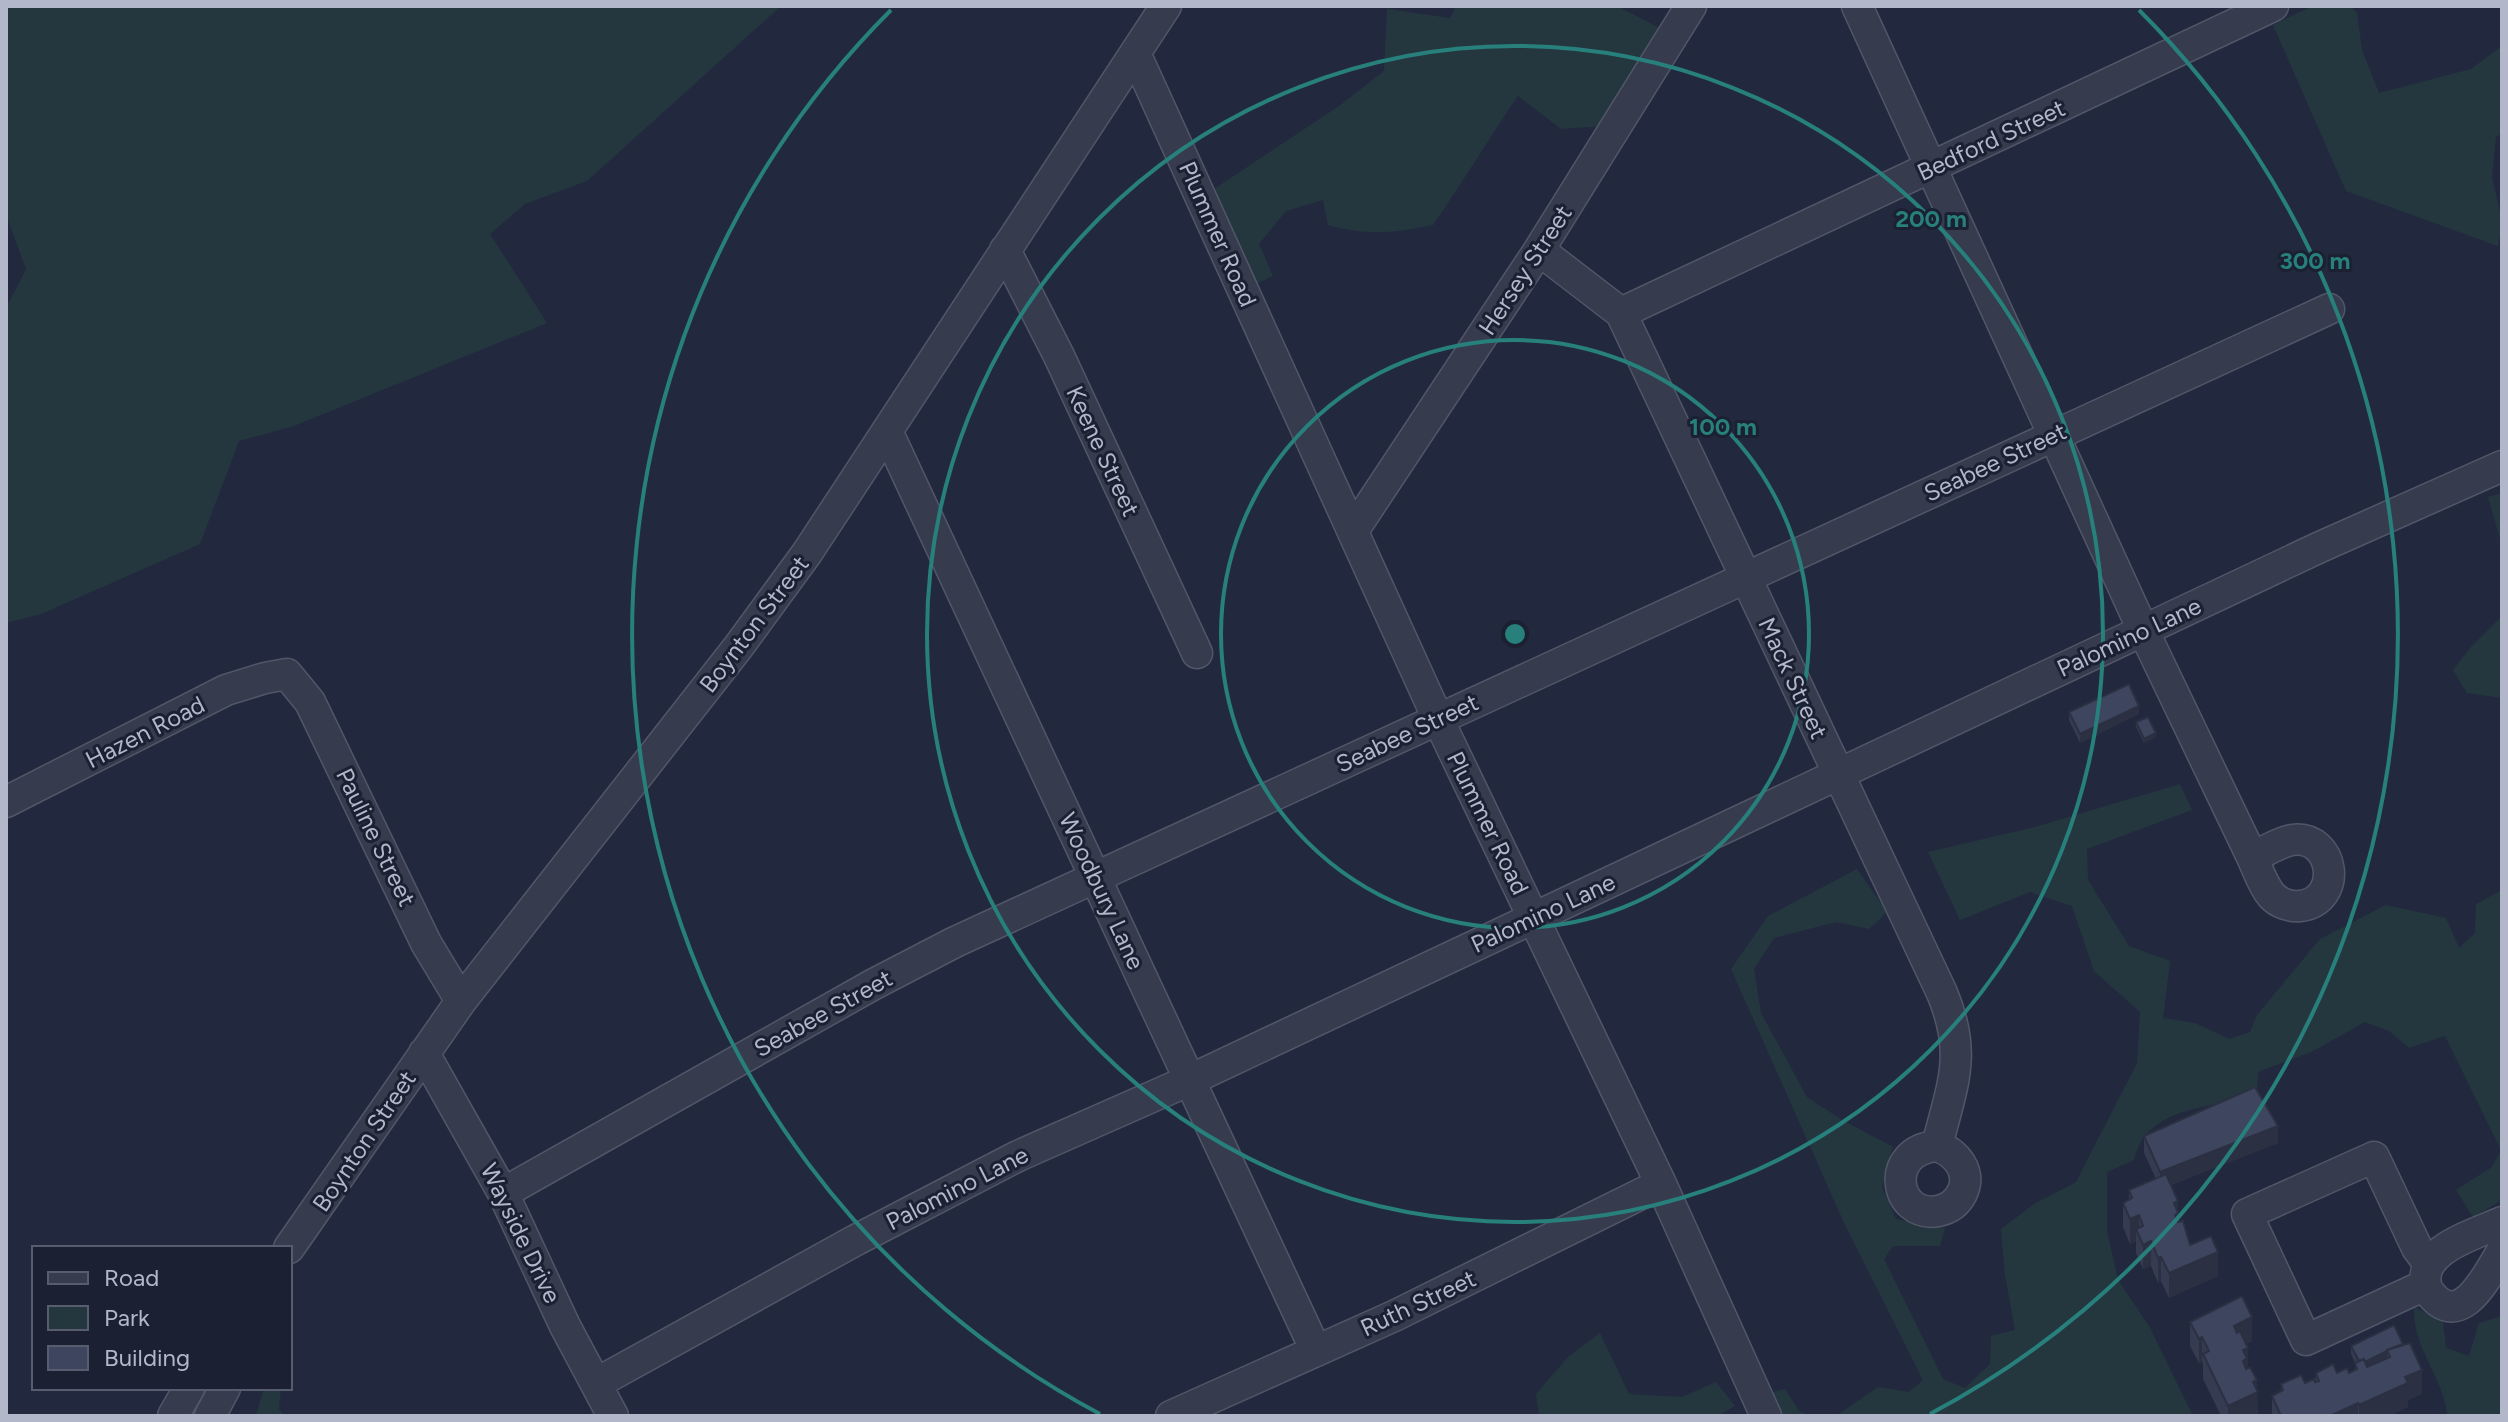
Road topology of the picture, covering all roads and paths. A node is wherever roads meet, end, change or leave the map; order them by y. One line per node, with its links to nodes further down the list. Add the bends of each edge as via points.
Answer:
1 (1166, 6): 5 (street, Boynton Street)
2 (1691, 6): 8 (street, Hersey Street)
3 (1857, 6): 6 (street)
4 (2273, 6): 6 (street, Bedford Street)
5 (1135, 53): 7 (street, Boynton Street); 14 (street, Plummer Road)
6 (1932, 169): 10 (street, Bedford Street); 12 (street)
7 (1005, 250): 11 (street, Boynton Street); 17 (street, Keene Street)
8 (1539, 250): 10 (street, Mack Street); 14 (street, Hersey Street)
9 (2329, 309): 12 (street, Seabee Street)
10 (1621, 313): 15 (street, Mack Street)
11 (887, 431): 23 (street, Woodbury Lane); 25 (street, Boynton Street, via 763,615)
12 (2054, 435): 15 (street, Seabee Street); 16 (street)
13 (2502, 466): 16 (street, Palomino Lane)
14 (1353, 531): 19 (street, Plummer Road)
15 (1745, 577): 19 (street, Seabee Street); 20 (street, Mack Street)
16 (2143, 630): 20 (street, Palomino Lane); 22 (street)
17 (1197, 653)
18 (287, 674): 21 (street, Hazen Road, via 226,690); 25 (street, Pauline Street, via 310,702 426,943)
19 (1438, 719): 23 (street, Seabee Street); 24 (street, Plummer Road)
20 (1839, 774): 24 (street, Palomino Lane); 28 (street, Mack Street, via 1952,1016 1957,1060)
21 (6, 802)
22 (2252, 857)
23 (1095, 877): 27 (street, Woodbury Lane); 30 (street, Seabee Street, via 874,984)
24 (1534, 918): 27 (street, Palomino Lane); 29 (street, Plummer Road)
25 (461, 1001): 26 (street, Boynton Street)
26 (424, 1053): 30 (street, Wayside Drive); 31 (street, Boynton Street)
27 (1190, 1080): 37 (street, Woodbury Lane); 38 (street, Palomino Lane, via 1018,1156)
28 (1937, 1146)
29 (1661, 1184): 37 (street, Ruth Street); 45 (street, Plummer Road)
30 (503, 1193): 38 (street, Wayside Drive)
31 (310, 1220): 33 (street, Boynton Street); 35 (street, Boynton Street)
32 (2502, 1222): 36 (street, via 2441,1251)
33 (290, 1246)
34 (2502, 1251): 36 (street, via 2474,1296 2462,1304 2448,1305 2432,1296)
35 (292, 1257)
36 (2427, 1274): 36 (street, via 2374,1157 2247,1214 2306,1340)
37 (1316, 1351): 44 (street, Ruth Street)
38 (597, 1383): 43 (street, Wayside Drive)
39 (188, 1390): 41 (street)
40 (224, 1390): 42 (street)
41 (173, 1416)
42 (210, 1416)
43 (613, 1416)
44 (1171, 1416)
45 (1766, 1416)

